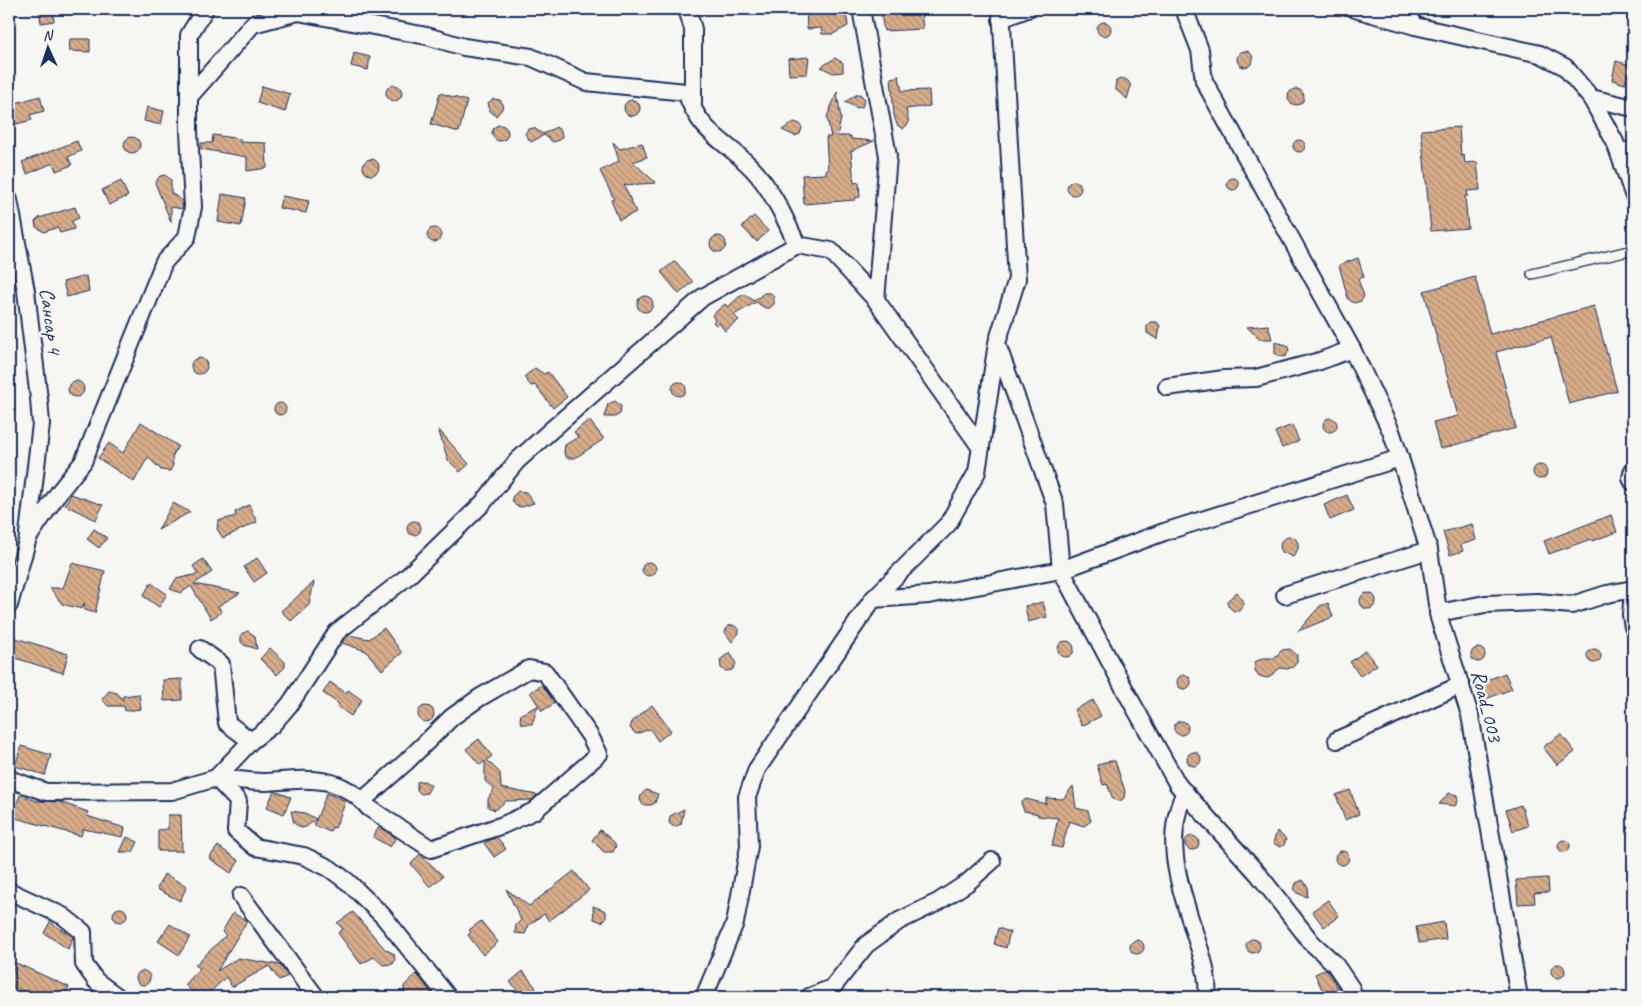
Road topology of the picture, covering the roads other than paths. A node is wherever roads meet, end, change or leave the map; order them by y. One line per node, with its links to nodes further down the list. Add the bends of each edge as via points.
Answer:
1 (205, 9): 10 (street, via 189,35)
2 (687, 9): 13 (street, via 693,29)
3 (861, 9): 20 (street, via 888,156)
4 (1027, 9): 8 (street)
5 (1184, 9): 22 (street, Road_003, via 1200,50 1204,81)
6 (1355, 9): 9 (street)
7 (1405, 9): 9 (street)
8 (1001, 14): 21 (street, via 1017,280)
9 (1415, 26): 11 (street, via 1540,54 1564,68)
10 (189, 96): 13 (street, via 253,24 298,12 426,36 464,47 531,57 586,82 686,92); 28 (street, via 193,207 188,237 164,262 83,462)
11 (1591, 98): 12 (street); 14 (street)
12 (1633, 108)
13 (693, 111): 17 (street, via 712,135 757,174 782,211)
14 (1625, 148): 15 (street)
15 (1633, 194)
16 (9, 200): 28 (street, Сансар 4, via 26,291 41,424)
17 (797, 245): 20 (street, via 831,251); 40 (street, via 703,296 549,432 517,462 482,504 408,576 337,632 290,704 272,725)
18 (1633, 250): 19 (lane)
19 (1532, 274)
20 (876, 300): 24 (street)
21 (997, 343): 24 (street); 30 (street, via 1055,504)
22 (1352, 349): 23 (street, via 1256,378); 25 (street, Road_003, via 1391,431)
23 (1166, 387)
24 (981, 448): 33 (street, via 977,472 948,524)
25 (1400, 458): 29 (street, Road_003); 30 (street, via 1164,532)
26 (1633, 470): 27 (street)
27 (1633, 482)
28 (28, 538): 34 (street)
29 (1429, 550): 32 (street); 35 (street, Road_003)
30 (1062, 570): 33 (street, via 928,595); 43 (street, via 1131,701)
31 (1633, 590): 35 (street, via 1572,605 1537,602 1485,604); 36 (street)
32 (1286, 594)
33 (873, 599): 51 (street, via 758,769 747,798 749,846 735,922)
34 (9, 605)
35 (1438, 613): 38 (street, Road_003)
36 (1633, 627)
37 (200, 649): 40 (street, via 221,664 227,722)
38 (1461, 685): 39 (street); 55 (street, Road_003, via 1474,734)
39 (1337, 740)
40 (251, 741): 41 (street)
41 (216, 778): 42 (street, via 172,791 46,792); 44 (street, via 265,782 303,778 324,781 342,787); 50 (street, via 238,802 236,831 255,846 304,856 348,882 383,916)
42 (9, 779)
43 (1185, 792): 53 (street, via 1176,811 1174,862 1201,954); 54 (street, via 1259,875 1312,943 1334,963)
44 (362, 801): 44 (street, via 452,717 529,668 545,672 599,754 534,811 431,850)
45 (992, 862): 52 (street, via 946,897 900,921 866,945 832,988)
46 (9, 890): 48 (street, via 63,916 83,932 84,964 96,982)
47 (241, 896): 49 (street)
48 (118, 997)
49 (316, 997)
50 (448, 997)
51 (704, 997)
52 (809, 997)
53 (1207, 997)
54 (1354, 997)
55 (1519, 997)

